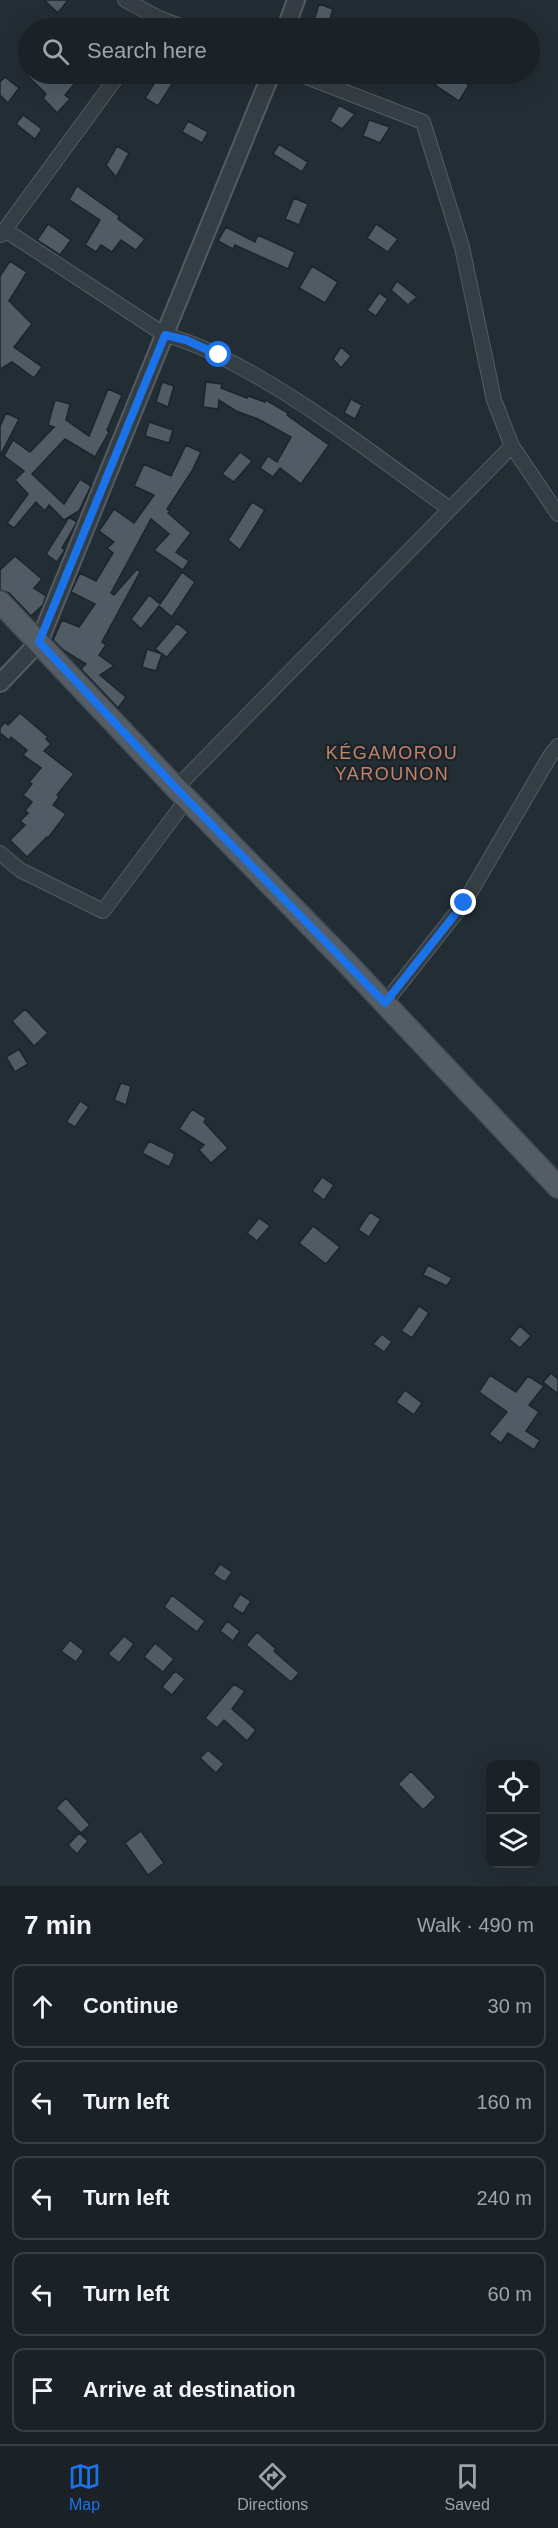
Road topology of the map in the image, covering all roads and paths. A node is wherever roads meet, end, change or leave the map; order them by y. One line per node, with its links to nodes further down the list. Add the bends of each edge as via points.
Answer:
1 (125, 0): 3 (street)
2 (296, 0): 4 (street)
3 (149, 18)
4 (290, 18)
5 (112, 84): 8 (street)
6 (267, 84): 9 (street)
7 (325, 84): 10 (street, via 423,122 462,247 494,400)
8 (3, 233): 9 (street)
9 (165, 335): 11 (street, via 219,355 278,388); 14 (street)
10 (512, 446): 11 (street); 12 (street)
11 (450, 509): 17 (street)
12 (558, 514)
13 (0, 602): 14 (main road)
14 (39, 642): 15 (street); 17 (main road)
15 (0, 683)
16 (558, 746): 19 (street, via 464,903)
17 (182, 794): 18 (street, via 103,911 20,870); 19 (main road)
18 (0, 853)
19 (385, 1003): 20 (main road)
20 (558, 1187)

